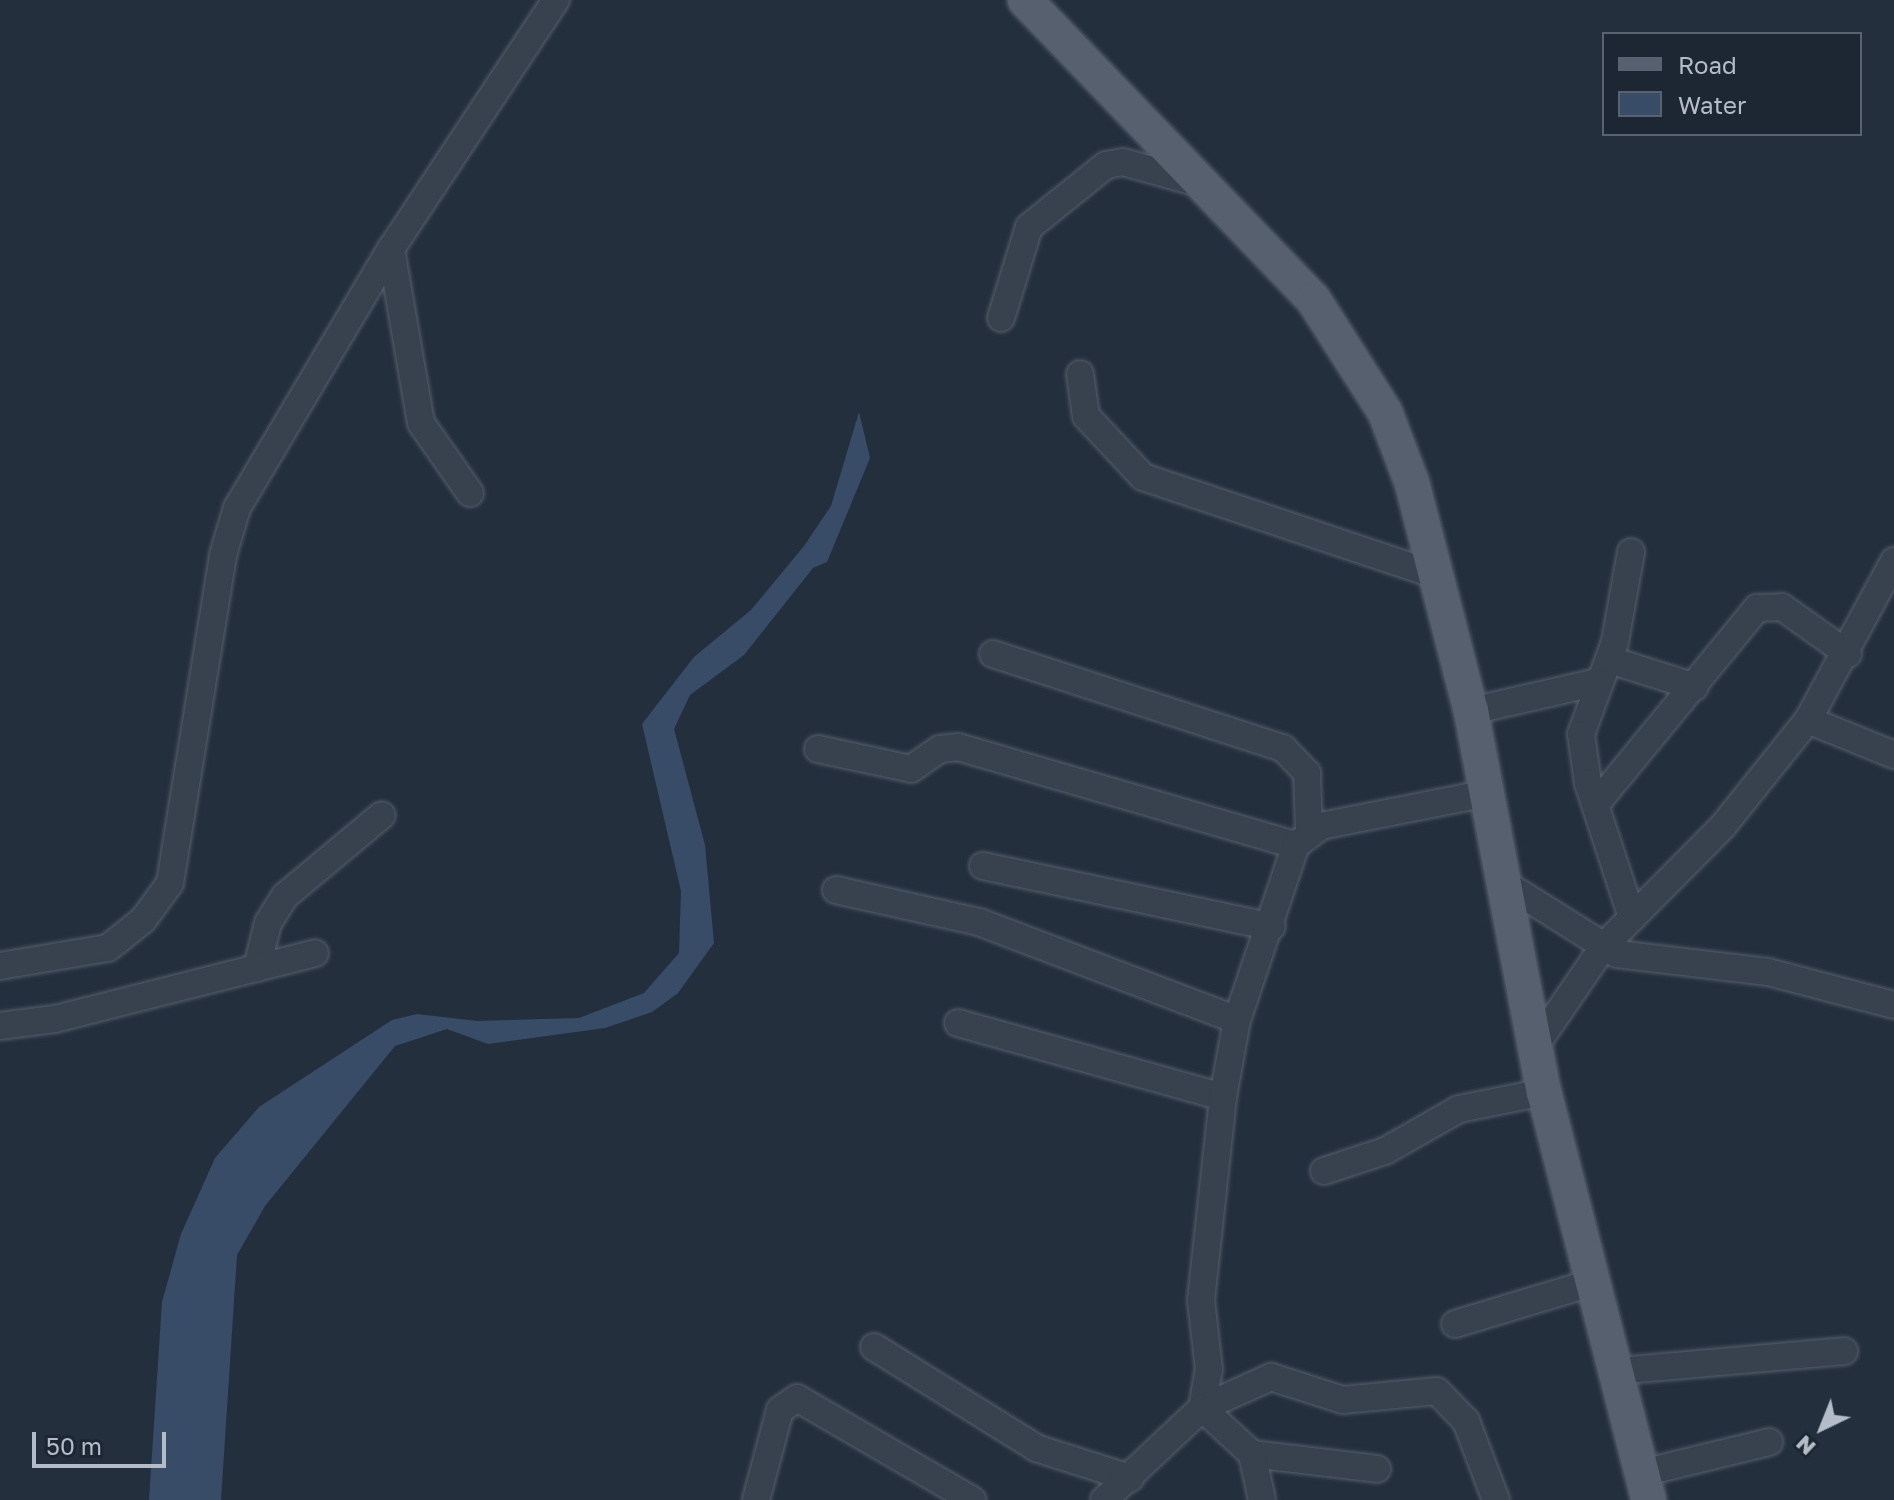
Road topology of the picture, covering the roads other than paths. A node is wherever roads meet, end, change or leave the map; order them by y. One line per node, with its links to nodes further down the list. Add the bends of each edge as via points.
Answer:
1 (556, 0): 4 (street)
2 (1025, 0): 3 (main road)
3 (1202, 184): 5 (street, via 1123,162 1106,165 1029,227); 10 (main road, via 1313,299 1363,369 1412,483)
4 (391, 249): 7 (street, via 421,423); 30 (street, via 234,519 170,883 143,920 108,948)
5 (1001, 318)
6 (1080, 374): 10 (street, via 1086,416 1143,477)
7 (470, 493)
8 (1631, 552): 13 (street)
9 (1894, 561): 12 (street)
10 (1436, 575): 15 (main road)
11 (993, 654): 22 (street, via 1283,748 1307,773)
12 (1848, 654): 14 (street, via 1782,607 1764,604); 16 (street)
13 (1604, 671): 14 (street); 15 (street); 20 (street, via 1581,734)
14 (1695, 687): 20 (street)
15 (1471, 711): 19 (main road)
16 (1808, 720): 18 (street); 26 (street, via 1723,826)
17 (818, 749): 22 (street, via 911,769 940,749 958,747)
18 (1894, 755)
19 (1488, 793): 22 (street); 24 (main road)
20 (1596, 804): 26 (street)
21 (382, 815): 31 (street, via 285,896 268,923)
22 (1303, 838): 27 (street)
23 (983, 866): 27 (street)
24 (1510, 887): 28 (street); 36 (main road)
25 (836, 890): 33 (street, via 979,922)
26 (1632, 918): 28 (street)
27 (1272, 927): 33 (street)
28 (1603, 947): 32 (street, via 1640,960 1841,986); 36 (street)
29 (315, 953): 31 (street)
30 (0, 966)
31 (257, 968): 35 (street)
32 (1894, 1005)
33 (1237, 1020): 38 (street)
34 (958, 1023): 38 (street)
35 (0, 1026)
36 (1536, 1045): 37 (main road)
37 (1544, 1092): 39 (street, via 1459,1109 1385,1151); 40 (main road)
38 (1223, 1097): 45 (street, via 1201,1300 1209,1370)
39 (1324, 1171)
40 (1591, 1283): 41 (street); 44 (main road)
41 (1455, 1324)
42 (874, 1347): 49 (street, via 1036,1448)
43 (1844, 1351): 44 (street)
44 (1617, 1371): 50 (main road)
45 (1202, 1408): 47 (street); 49 (street); 55 (street, via 1271,1377 1343,1400 1437,1391 1466,1421)
46 (1769, 1442): 50 (street)
47 (1252, 1454): 48 (street); 54 (street)
48 (1377, 1469)
49 (1130, 1478): 53 (street)
50 (1646, 1487)
51 (756, 1500): 52 (street, via 780,1410 797,1398)
52 (972, 1500)
53 (1104, 1500)
54 (1262, 1500)
55 (1496, 1500)

